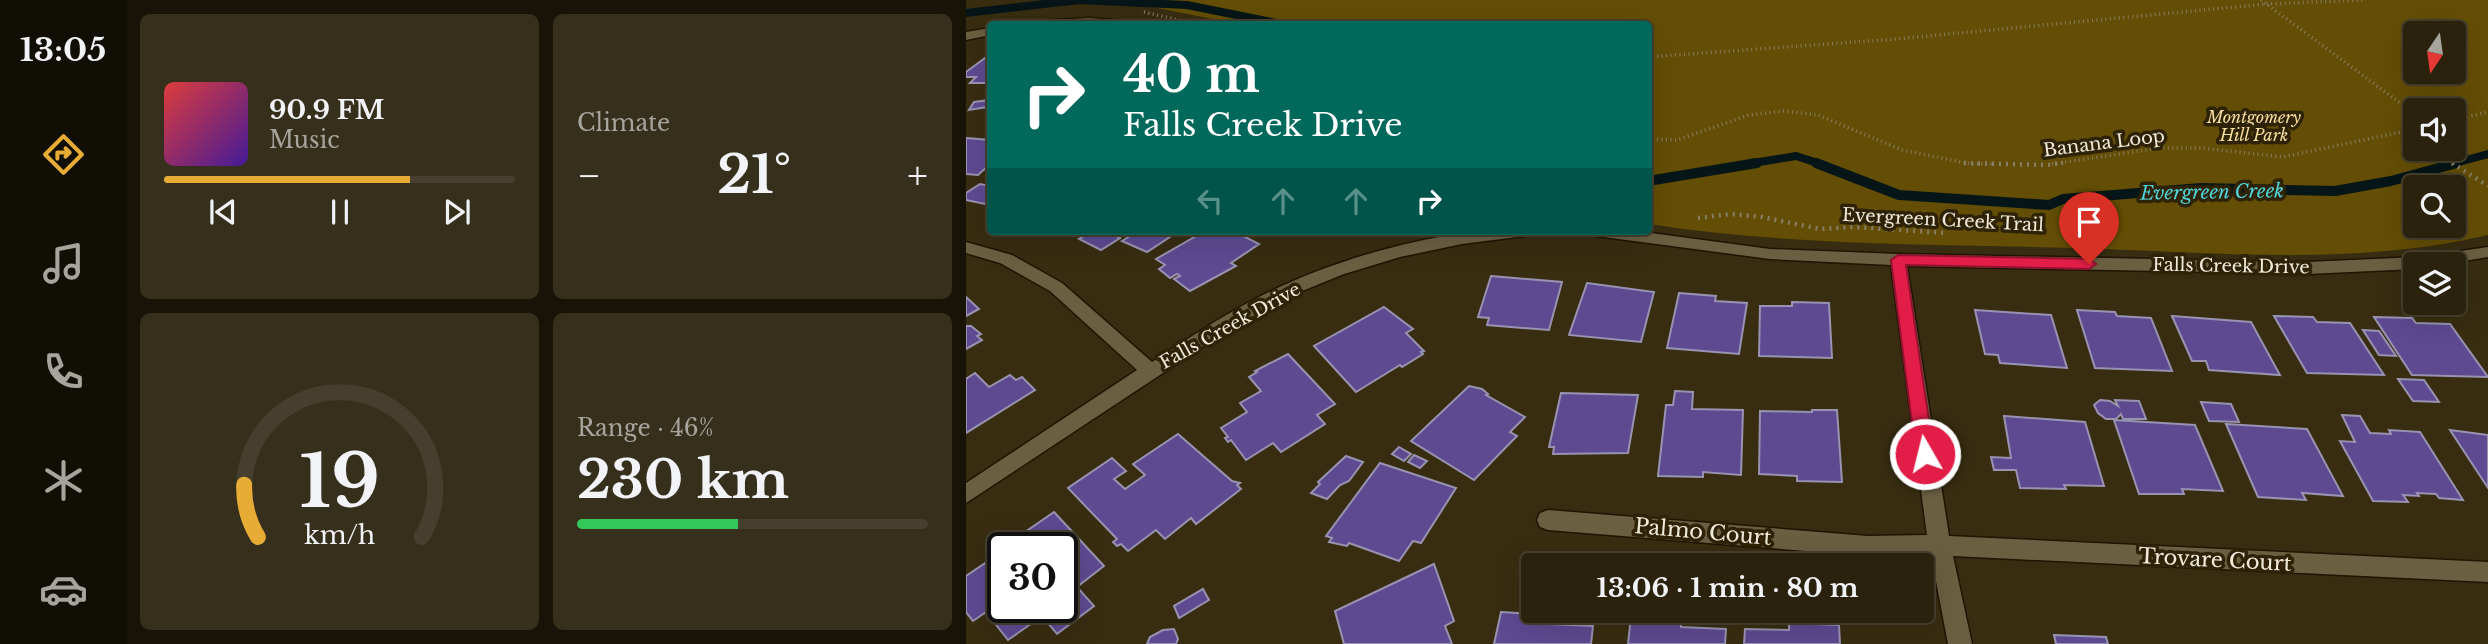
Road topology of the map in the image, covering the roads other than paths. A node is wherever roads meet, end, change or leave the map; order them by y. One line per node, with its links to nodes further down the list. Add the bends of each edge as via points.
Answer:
1 (987, 32): 2 (street)
2 (966, 36)
3 (1474, 235): 8 (street, Falls Creek Drive, via 1412,247 1280,294)
4 (1626, 235): 7 (street, Falls Creek Drive, via 1770,254)
5 (966, 247): 8 (street, via 1006,259 1056,287)
6 (2488, 251): 7 (street, Falls Creek Drive, via 2420,263 2307,268)
7 (1898, 260): 11 (street)
8 (1150, 372): 9 (street, Falls Creek Drive)
9 (966, 494)
10 (1548, 520): 11 (street, Palmo Court, via 1867,546)
11 (1941, 545): 12 (street, Trovare Court); 13 (street)
12 (2488, 572)
13 (1960, 644)

